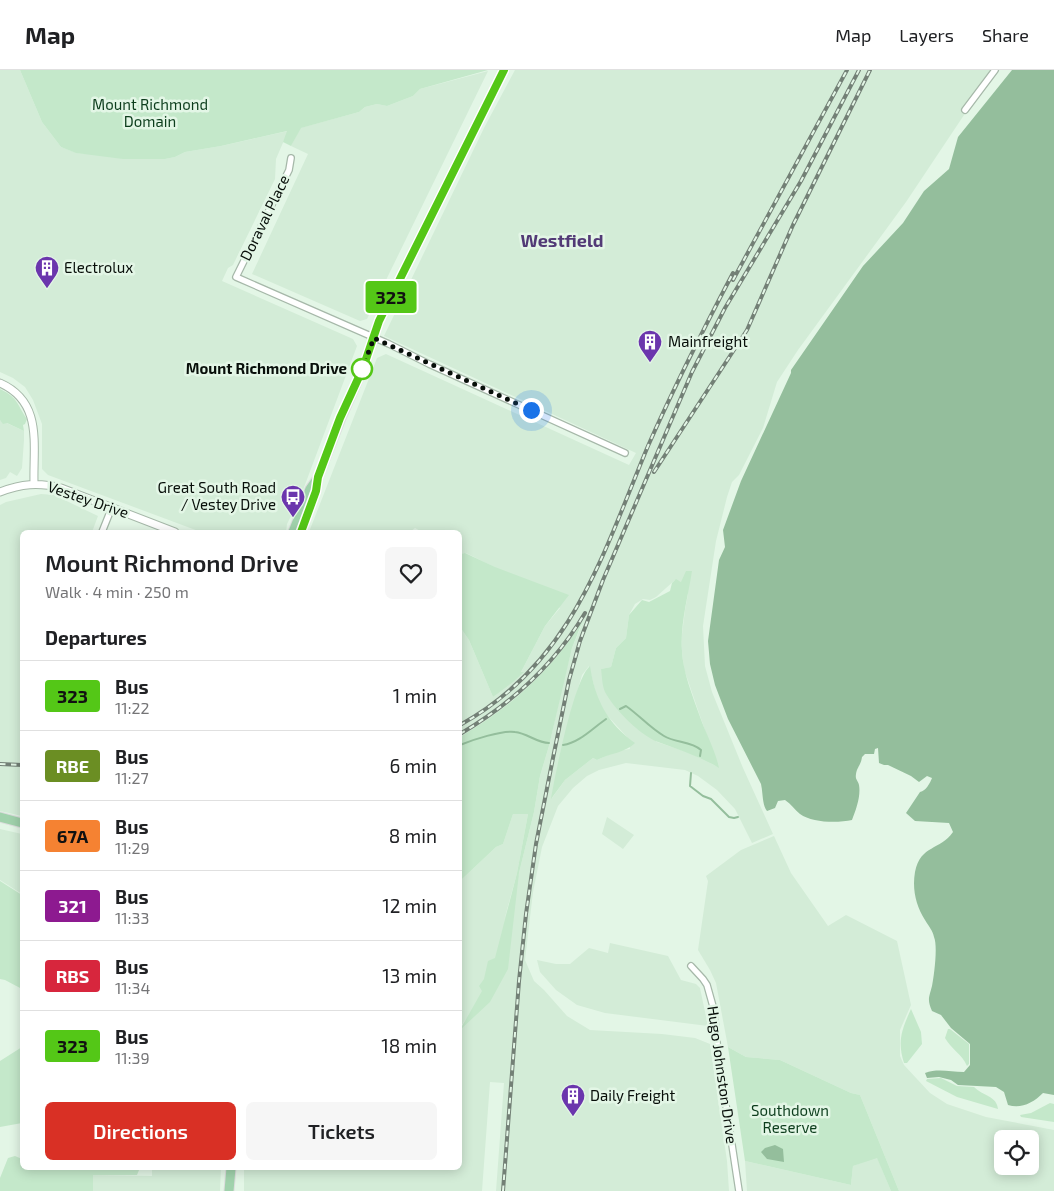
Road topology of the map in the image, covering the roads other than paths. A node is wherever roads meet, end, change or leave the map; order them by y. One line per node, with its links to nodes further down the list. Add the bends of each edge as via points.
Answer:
1 (504, 70): 5 (main road, via 382,315)
2 (995, 70): 3 (street)
3 (965, 110)
4 (291, 158): 5 (street, Doraval Place, via 289,170 236,277)
5 (374, 338): 7 (street); 8 (main road)
6 (0, 383): 9 (street, via 17,393 30,413)
7 (625, 453)
8 (318, 477): 14 (main road); 15 (main road)
9 (34, 483): 10 (street, Vestey Drive); 11 (street, Vestey Drive, via 61,488)
10 (0, 492)
11 (112, 507): 12 (street); 13 (street, Vestey Drive)
12 (103, 530)
13 (170, 530)
14 (294, 530)
15 (302, 530)
16 (0, 818): 17 (main road)
17 (20, 823)
18 (691, 966): 21 (street, Hugo Johnston Drive, via 707,984 714,1010)
19 (230, 1170): 20 (main road)
20 (230, 1191)
21 (739, 1191)

